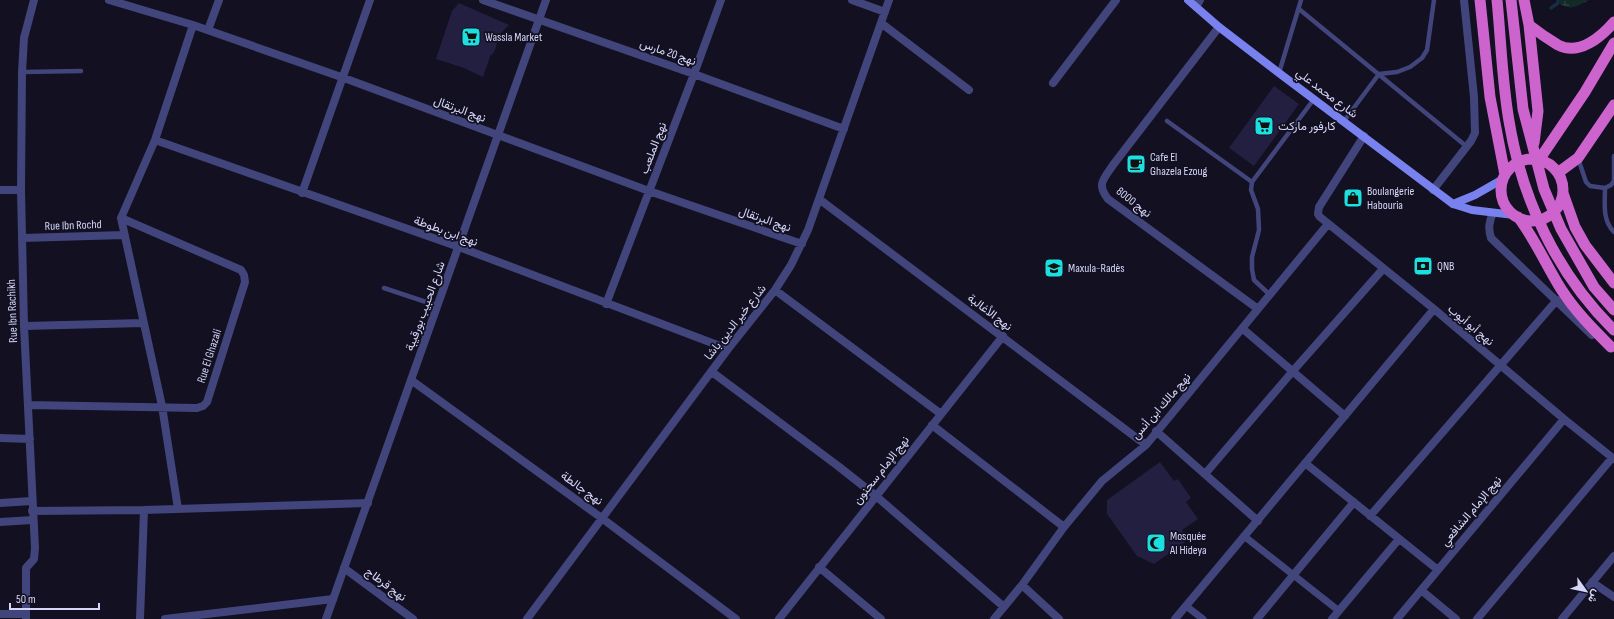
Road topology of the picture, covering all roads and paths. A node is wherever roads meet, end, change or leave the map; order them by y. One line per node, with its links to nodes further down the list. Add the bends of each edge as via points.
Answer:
1 (34, 0): 31 (street, Rue Ibn Rachikh, via 24,38)
2 (219, 0): 28 (street)
3 (370, 0): 35 (street)
4 (483, 0): 22 (street, نهج 20 مارس)
5 (546, 0): 22 (street, شارع الحبيب بورقيبة)
6 (721, 0): 33 (street, نهج الملعب)
7 (852, 0): 21 (street)
8 (889, 0): 21 (street, شارع خير الدين باشا)
9 (1116, 0): 36 (street)
10 (1188, 0): 19 (main road, شارع محمد علي)
11 (1301, 0): 20 (lane)
12 (1434, 0): 34 (lane, via 1427,50 1422,58 1397,72)
13 (1464, 0): 46 (street, via 1475,132)
14 (1480, 0): 51 (highway, via 1490,96)
15 (1497, 0): 86 (highway, via 1509,121 1533,209 1548,242 1583,297)
16 (1511, 0): 82 (highway, via 1523,109 1544,189 1561,229 1594,288)
17 (1524, 0): 26 (highway)
18 (112, 1): 25 (street, نهج البرتقال)
19 (1198, 3): 27 (main road, شارع محمد علي)
20 (1299, 9): 32 (lane); 34 (lane)
21 (885, 12): 24 (street, شارع خير الدين باشا)
22 (539, 20): 33 (street, نهج 20 مارس); 43 (street, شارع الحبيب بورقيبة)
23 (1614, 22): 26 (highway, via 1590,44 1576,47 1558,45)
24 (881, 23): 37 (street); 42 (street, شارع خير الدين باشا)
25 (194, 25): 28 (street, نهج البرتقال); 45 (street)
26 (1529, 25): 49 (highway, via 1538,111)
27 (1219, 27): 32 (main road, شارع محمد علي); 80 (street, نهج 8000, via 1113,165 1101,186 1108,199)
28 (208, 30): 35 (street, نهج البرتقال)
29 (1614, 42): 49 (highway, via 1585,92)
30 (81, 71): 31 (lane)
31 (22, 72): 56 (street, Rue Ibn Rachikh)
32 (1279, 73): 38 (main road, شارع محمد علي)
33 (694, 74): 42 (street, نهج 20 مارس); 58 (street, نهج الملعب)
34 (1379, 74): 41 (lane); 46 (lane)
35 (344, 78): 43 (street, نهج البرتقال); 59 (street)
36 (1053, 83)
37 (969, 90)
38 (1314, 99): 41 (main road, شارع محمد علي); 53 (lane)
39 (1614, 105): 48 (highway)
40 (1167, 121): 53 (lane)
41 (1344, 121): 44 (main road, شارع محمد علي)
42 (844, 129): 61 (street, شارع خير الدين باشا)
43 (498, 135): 58 (street, نهج البرتقال); 71 (street, شارع الحبيب بورقيبة)
44 (1364, 136): 57 (main road, شارع محمد علي); 66 (street, نهج أبو أيوب, via 1319,207 1318,214)
45 (155, 140): 59 (street, نهج ابن بطوطة); 65 (street)
46 (1466, 146): 57 (street)
47 (1614, 156): 52 (lane)
48 (1578, 158): 50 (highway); 54 (lane, via 1586,182 1590,186)
49 (1535, 159): 50 (highway, via 1546,162); 51 (highway, via 1516,164)
50 (1559, 172): 60 (highway)
51 (1504, 177): 62 (main road, via 1475,196); 64 (highway, via 1501,189 1503,199 1507,208)
52 (1614, 181): 54 (lane)
53 (1252, 182): 76 (lane, via 1251,190 1258,209 1259,230 1252,257 1252,270 1254,280)
54 (1605, 188): 67 (lane, via 1605,216)
55 (0, 190): 56 (street)
56 (21, 190): 69 (street, Rue Ibn Rachikh)
57 (1433, 190): 62 (main road, شارع محمد علي)
58 (649, 191): 70 (street, نهج البرتقال); 78 (street, نهج الملعب)
59 (302, 193): 71 (street, نهج ابن بطوطة)
60 (1563, 193): 64 (highway, via 1557,209 1543,219 1534,221); 73 (highway, via 1575,227 1585,245)
61 (820, 199): 70 (street, شارع خير الدين باشا); 87 (street, نهج الأغالبة)
62 (1453, 204): 63 (main road, شارع محمد علي)
63 (1493, 213): 64 (main road, شارع محمد علي); 77 (street, via 1488,229 1490,238)
64 (1516, 216): 88 (highway, via 1573,306)
65 (120, 218): 68 (street); 95 (street, Rue El Ghazali, via 241,270 244,275 245,282 207,402 196,408)
66 (1328, 224): 72 (street, نهج أبو أيوب); 76 (street, نهج مالك ابن أنس)
67 (1614, 232)
68 (124, 235): 69 (street, Rue Ibn Rochd); 83 (street)
69 (22, 238): 84 (street, Rue Ibn Rachikh)
70 (802, 244): 75 (street, شارع خير الدين باشا)
71 (459, 247): 78 (street, نهج ابن بطوطة); 79 (street, شارع الحبيب بورقيبة)
72 (1383, 269): 81 (street, نهج أبو أيوب); 92 (street)
73 (1614, 283)
74 (384, 288): 79 (lane)
75 (775, 290): 89 (street, شارع خير الدين باشا); 96 (street)
76 (1269, 294): 80 (street, نهج مالك ابن أنس)
77 (1557, 300): 88 (street, via 1600,342); 90 (street)
78 (606, 304): 89 (street, نهج ابن بطوطة)
79 (438, 306): 93 (street, شارع الحبيب بورقيبة)
80 (1258, 309): 85 (street, نهج مالك ابن أنس)
81 (1434, 309): 90 (street, نهج أبو أيوب); 97 (street)
82 (1614, 310)
83 (144, 323): 84 (street); 95 (street)
84 (24, 326): 94 (street, Rue Ibn Rachikh)
85 (1242, 329): 92 (street); 100 (street, نهج مالك ابن أنس)
86 (1614, 330)
87 (1003, 336): 96 (street, نهج الإمام سحنون); 103 (street, نهج الأغالبة)
88 (1613, 349)
89 (728, 350): 91 (street, شارع خير الدين باشا)
90 (1499, 365): 98 (street, نهج أبو أيوب); 115 (street)
91 (712, 372): 107 (street); 116 (street, شارع خير الدين باشا)
92 (1292, 372): 97 (street); 106 (street)
93 (411, 380): 111 (street, شارع الحبيب بورقيبة); 116 (street, نهج جالطة)
94 (28, 405): 95 (street, Rue El Ghazali); 102 (street, Rue Ibn Rachikh)
95 (162, 406): 112 (street)
96 (941, 414): 99 (street, نهج الإمام سحنون)
97 (1345, 416): 105 (street)
98 (1564, 419): 104 (street, نهج أبو أيوب); 126 (street, نهج الإمام الشافعي)
99 (932, 425): 107 (street, نهج الإمام سحنون); 120 (street)
100 (1156, 432): 103 (street, نهج مالك ابن أنس); 106 (street)
101 (0, 438): 102 (street)
102 (30, 439): 108 (street, Rue Ibn Rachikh)
103 (1146, 444): 120 (street, نهج مالك ابن أنس, via 1102,481)
104 (1613, 459): 154 (street)
105 (1305, 463): 109 (street); 118 (street)
106 (1205, 474): 118 (street)
107 (876, 496): 124 (street, نهج الإمام سحنون); 133 (street)
108 (32, 501): 110 (street); 114 (street, Rue Ibn Rachikh)
109 (1354, 502): 115 (street); 127 (street)
110 (0, 503)
111 (368, 503): 112 (street); 125 (street, شارع الحبيب بورقيبة)
112 (178, 509): 113 (street)
113 (144, 510): 114 (street); 138 (street)
114 (32, 511): 117 (street, Rue Ibn Rachikh)
115 (1370, 516): 122 (street)
116 (603, 519): 142 (street, شارع خير الدين باشا); 143 (street, نهج جالطة)
117 (33, 520): 119 (street); 137 (street, Rue Ibn Rachikh, via 33,562 26,568)
118 (1258, 521): 121 (street)
119 (0, 522)
120 (1064, 527): 129 (street, نهج مالك ابن أنس)
121 (1244, 536): 127 (street); 134 (street)
122 (1399, 539): 126 (street); 135 (street)
123 (1614, 556): 128 (street)
124 (819, 567): 144 (street, نهج الإمام سحنون); 145 (street)
125 (344, 568): 132 (street, شارع الحبيب بورقيبة); 141 (street, نهج قرطاج)
126 (1438, 570): 130 (street, نهج الإمام الشافعي)
127 (1294, 576): 135 (street); 150 (street)
128 (1592, 582): 131 (street); 155 (street)
129 (1022, 584): 133 (street, نهج مالك ابن أنس); 147 (street)
130 (1421, 590): 152 (street, نهج الإمام الشافعي); 153 (street)
131 (1614, 597)
132 (333, 599): 139 (street); 140 (street, شارع الحبيب بورقيبة)
133 (1004, 606): 146 (street, نهج مالك ابن أنس)
134 (1186, 606): 148 (street); 149 (street)
135 (1338, 611): 151 (street)
136 (0, 614): 137 (street)
137 (26, 617)
138 (140, 619)
139 (165, 619)
140 (326, 619)
141 (413, 619)
142 (527, 619)
143 (736, 619)
144 (779, 619)
145 (881, 619)
146 (994, 619)
147 (1059, 619)
148 (1175, 619)
149 (1203, 619)
150 (1257, 619)
151 (1332, 619)
152 (1397, 619)
153 (1456, 619)
154 (1477, 619)
155 (1562, 619)

